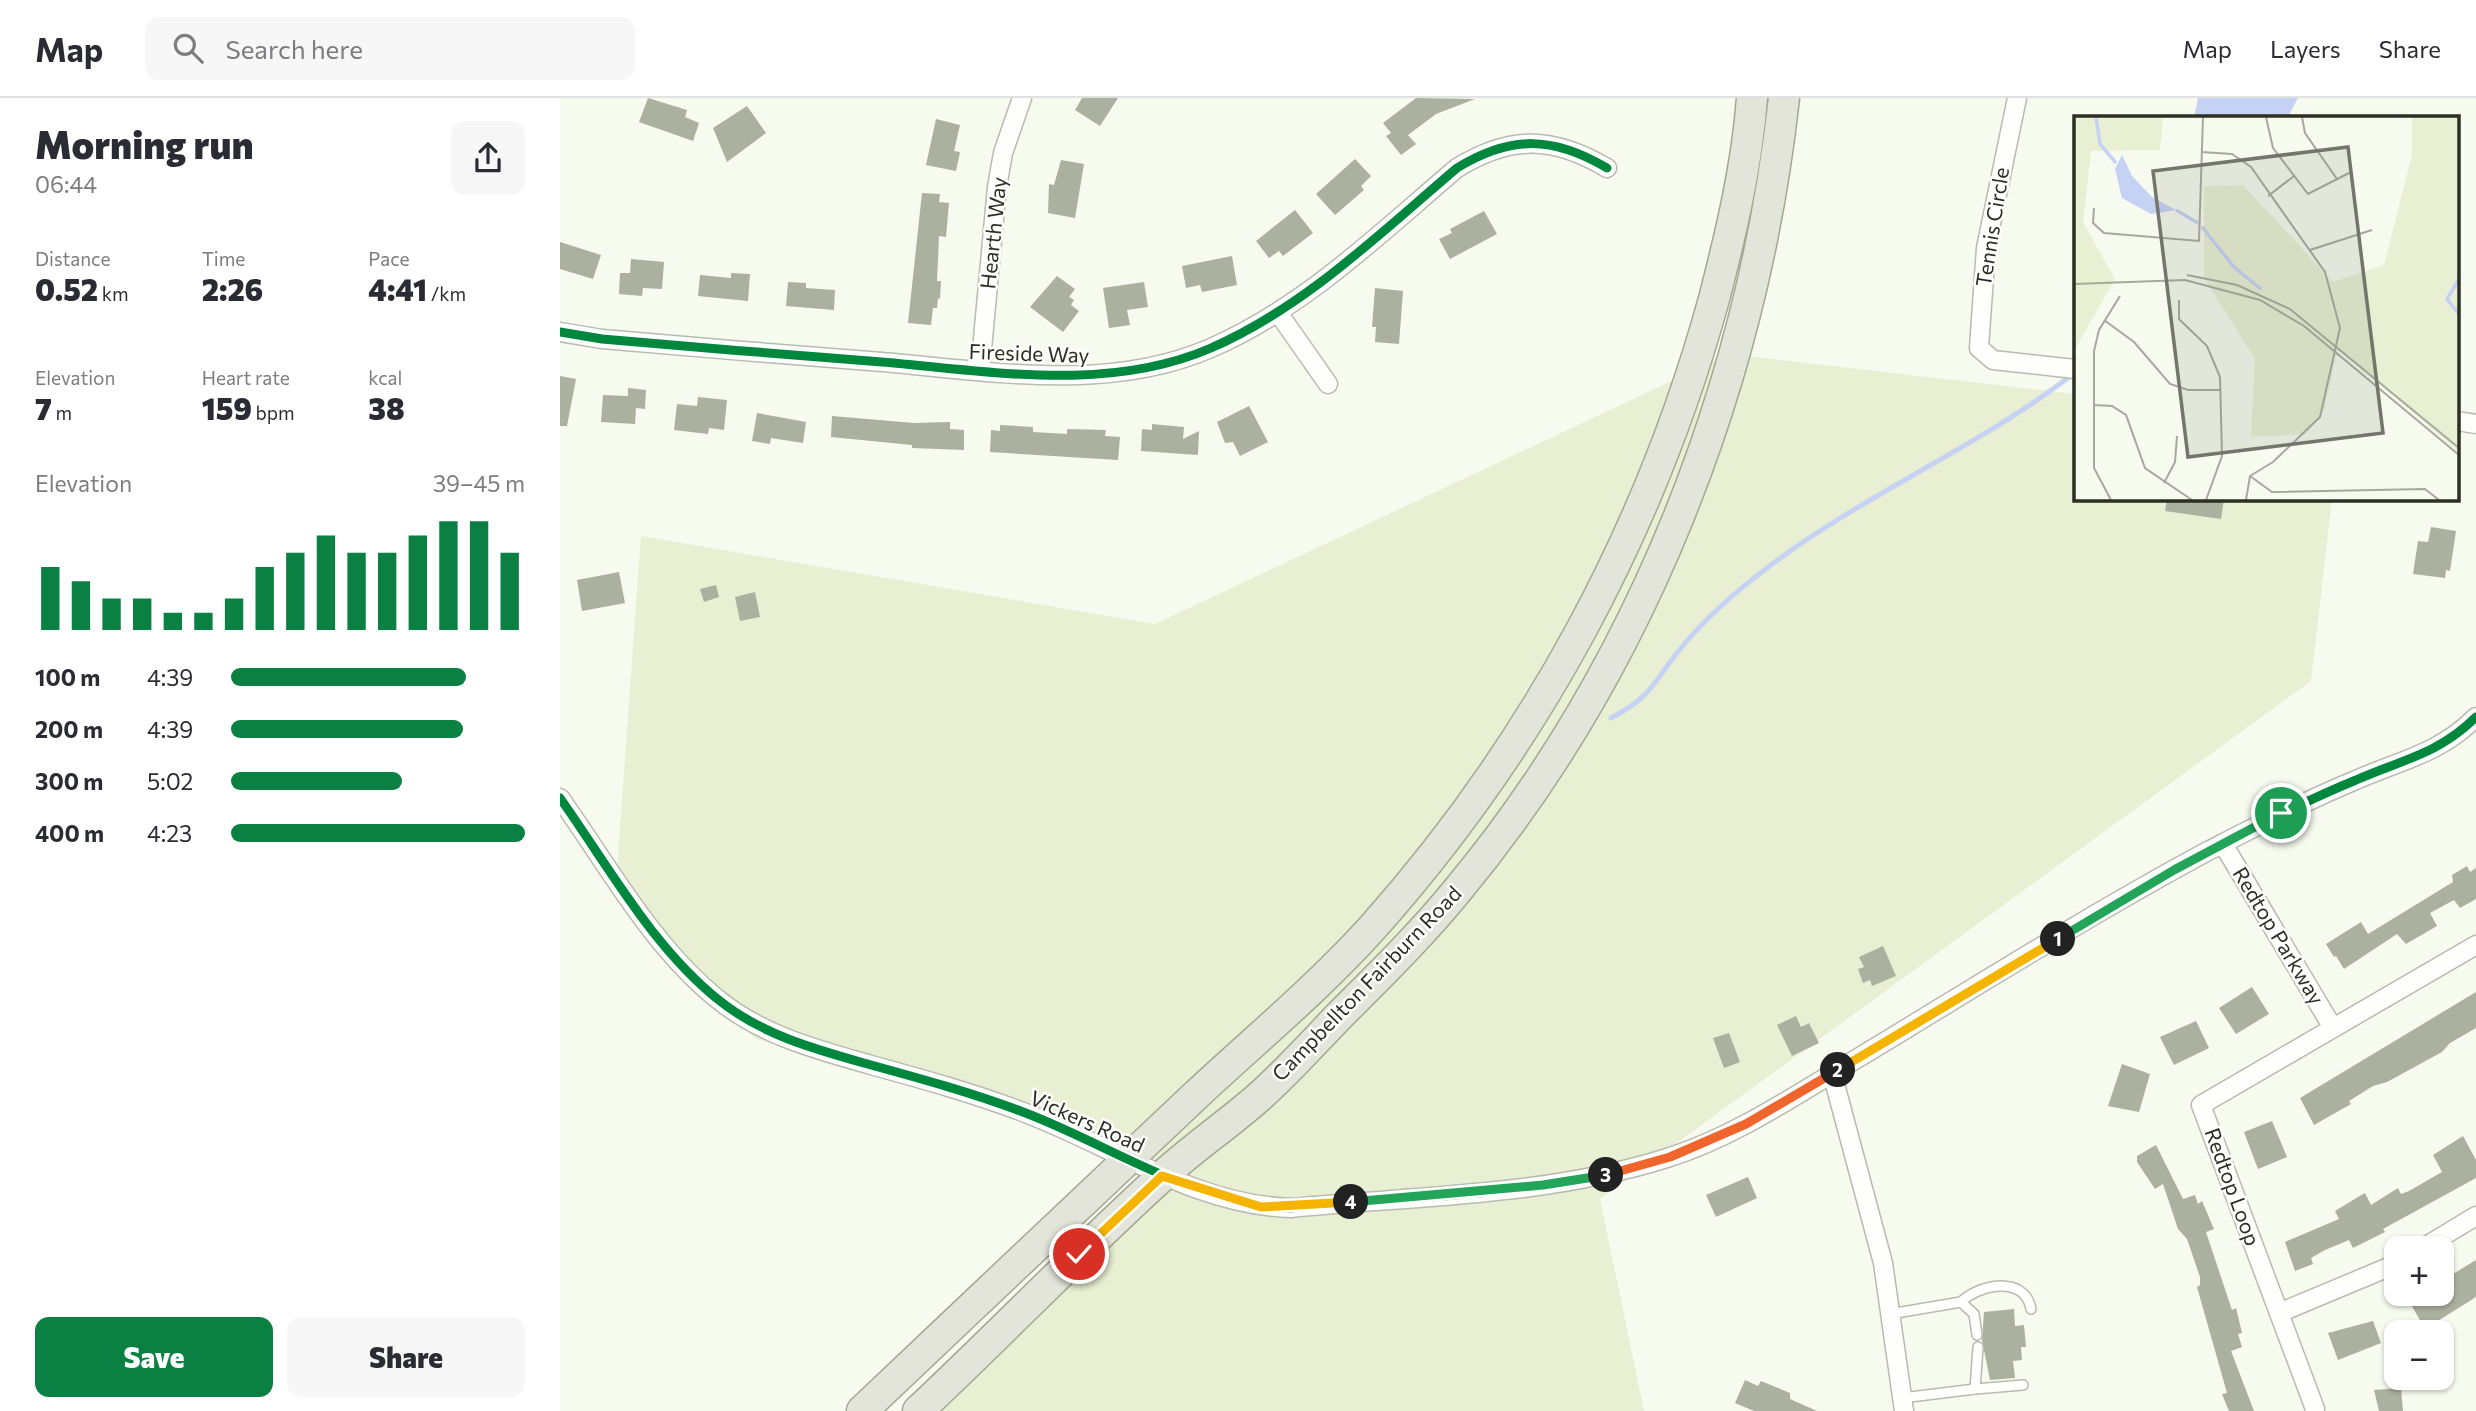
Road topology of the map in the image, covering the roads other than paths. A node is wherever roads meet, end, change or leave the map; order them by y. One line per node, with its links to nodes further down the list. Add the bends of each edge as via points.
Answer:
1 (1022, 98): 9 (street, Hearth Way, via 997,187)
2 (1752, 98): 19 (main road, Campbellton Fairburn Road, via 1726,250 1682,403 1623,549 1541,703 1446,840 1370,930 1289,1014)
3 (1784, 98): 20 (main road, Campbellton Fairburn Road, via 1760,243 1712,423 1658,566 1593,695 1501,835 1418,935 1261,1095)
4 (2017, 98): 8 (street, Tennis Circle, via 1986,248 1978,339 1985,356 1993,360)
5 (1607, 168): 6 (street, Fireside Way, via 1580,152 1547,143 1514,144 1480,154)
6 (1279, 314): 9 (street, Fireside Way, via 1209,349 1136,370 1067,376); 10 (street)
7 (560, 332): 9 (street, Fireside Way)
8 (2074, 369)
9 (980, 371)
10 (1328, 384)
11 (2458, 421): 12 (street)
12 (2476, 424)
13 (2476, 717): 15 (street, Vickers Road, via 2428,753 2347,783)
14 (560, 798): 19 (street, Vickers Road, via 661,942 722,1003 802,1045 974,1094)
15 (2223, 844): 17 (street, Redtop Parkway); 18 (street, Vickers Road)
16 (2476, 945): 17 (street, Redtop Loop)
17 (2333, 1028): 26 (street, Redtop Loop, via 2201,1105)
18 (1832, 1073): 20 (street, Vickers Road, via 1746,1124 1670,1157 1593,1178 1291,1208 1261,1207); 27 (street, via 1883,1263)
19 (1129, 1158): 20 (street, Vickers Road); 34 (main road, Campbellton Fairburn Road)
20 (1162, 1176): 35 (main road, Campbellton Fairburn Road)
21 (2476, 1216): 22 (street)
22 (2443, 1236)
23 (2384, 1269): 26 (street)
24 (1961, 1302): 25 (lane, via 1977,1291 2013,1286 2029,1297); 27 (lane); 28 (lane, via 1974,1314)
25 (2031, 1310)
26 (2279, 1313): 33 (street, Redtop Loop)
27 (1890, 1314): 32 (street)
28 (1977, 1335)
29 (1978, 1347): 31 (lane)
30 (2023, 1385): 31 (lane)
31 (1975, 1389): 32 (lane)
32 (1903, 1405)
33 (2315, 1409)
34 (862, 1411)
35 (918, 1411)

